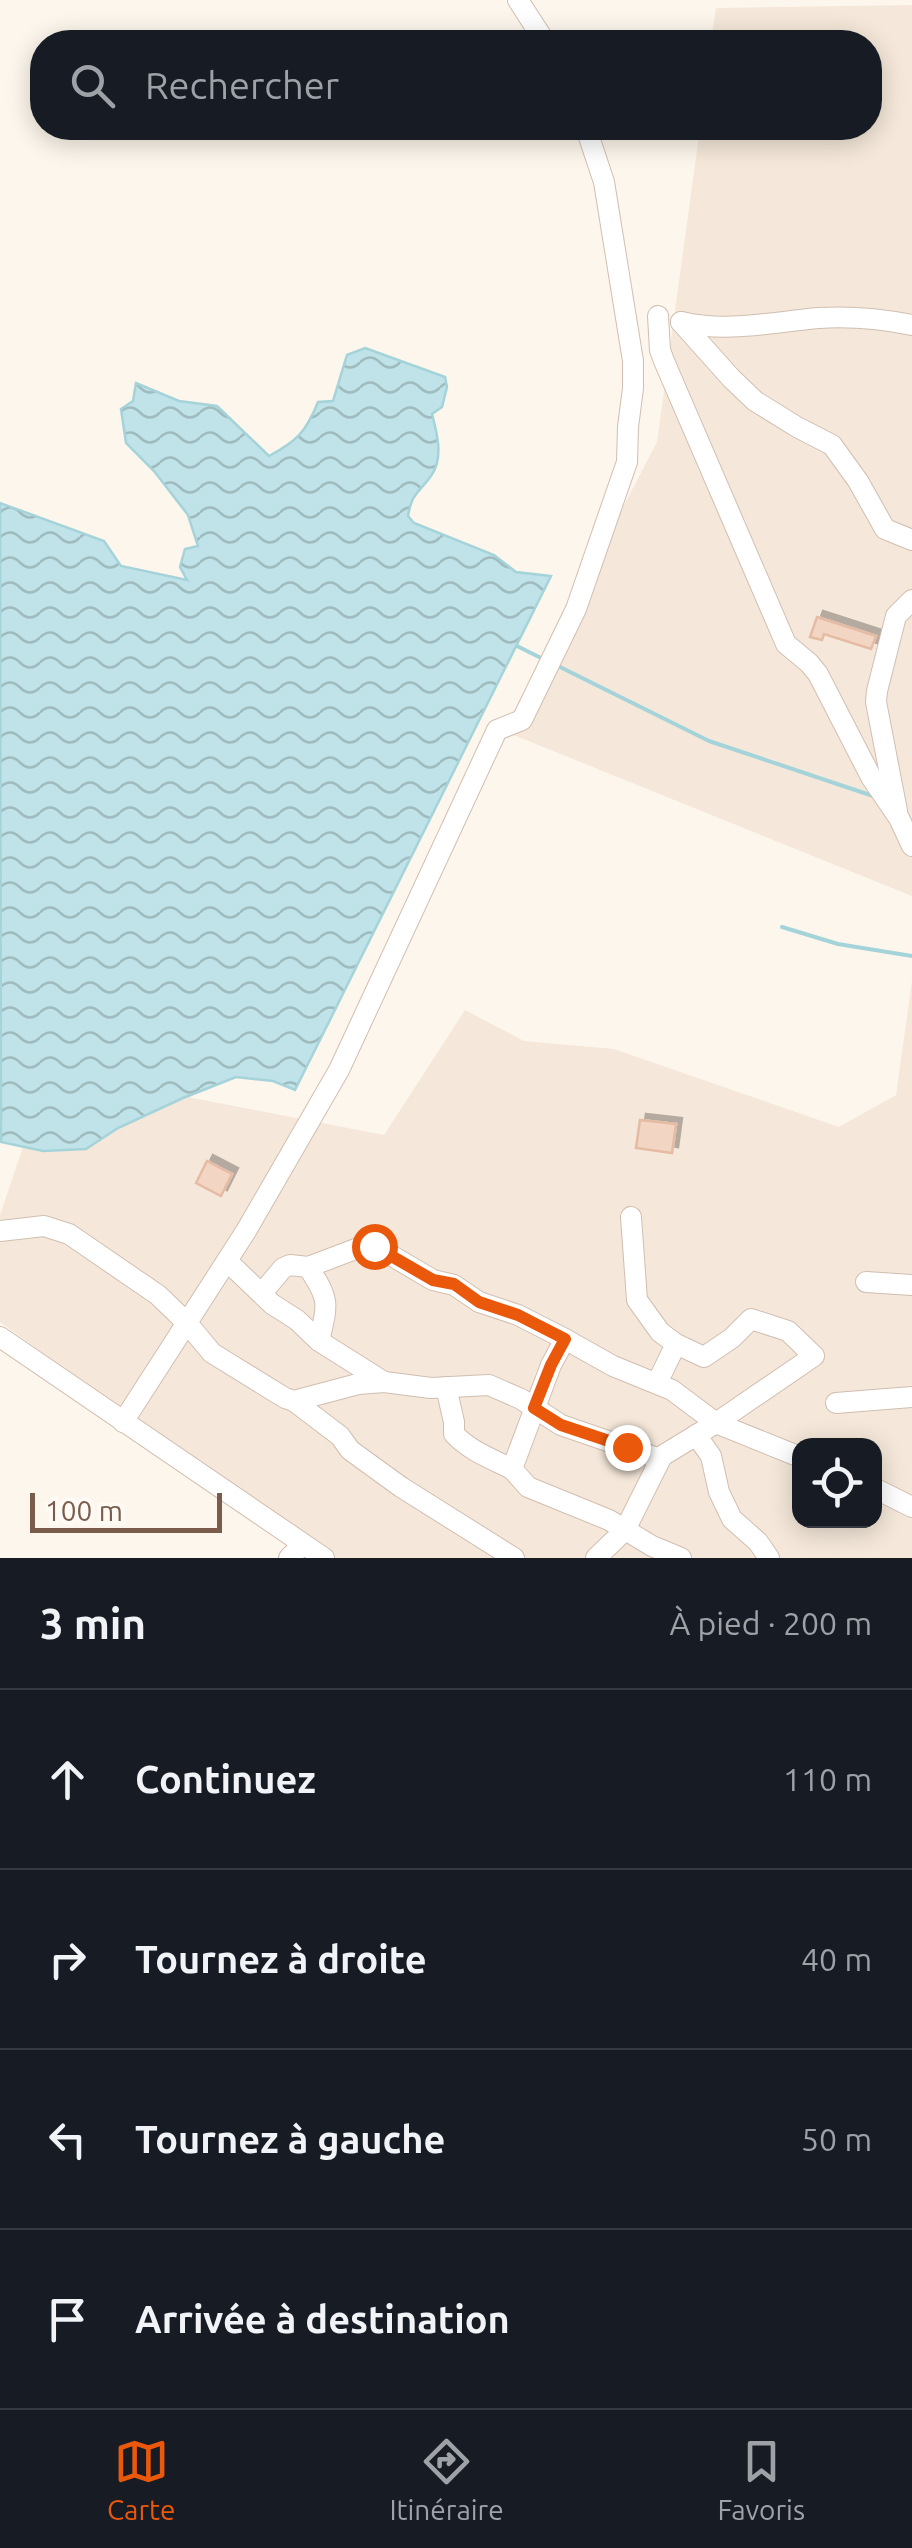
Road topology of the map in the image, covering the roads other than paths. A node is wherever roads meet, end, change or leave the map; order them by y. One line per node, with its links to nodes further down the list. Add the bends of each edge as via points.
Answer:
1 (518, 0): 2 (street)
2 (537, 30)
3 (590, 140): 4 (street)
4 (626, 309): 5 (street); 14 (street, via 634,380 627,462 576,609 522,720 498,730 339,1070)
5 (658, 316): 6 (street); 10 (street, via 664,361 786,644 818,674)
6 (681, 322): 7 (street, via 725,328 854,318); 8 (street, via 759,404 836,448 885,530)
7 (912, 326)
8 (912, 540)
9 (912, 600): 10 (street, via 894,621 876,691)
10 (898, 818): 11 (street)
11 (912, 846)
12 (631, 1217): 23 (street, via 637,1300)
13 (0, 1231): 19 (street, via 44,1226 69,1234)
14 (226, 1261): 18 (street); 19 (street)
15 (308, 1267): 18 (street, via 283,1268); 21 (street, via 374,1246); 22 (street, via 325,1292)
16 (866, 1282): 17 (street)
17 (912, 1285)
18 (262, 1294): 22 (street)
19 (187, 1322): 28 (street, via 212,1353); 31 (street)
20 (0, 1337): 31 (street)
21 (565, 1339): 25 (street); 30 (street)
22 (319, 1341): 24 (street)
23 (676, 1344): 25 (street); 32 (street, via 708,1356 751,1319 788,1331 814,1356)
24 (384, 1382): 26 (street); 28 (street)
25 (657, 1383): 32 (street)
26 (446, 1388): 30 (street, via 489,1385); 36 (street, via 454,1434)
27 (912, 1398): 29 (street)
28 (294, 1400): 42 (street, via 401,1487)
29 (836, 1403)
30 (534, 1408): 35 (street, via 561,1425); 36 (street)
31 (123, 1422): 40 (street)
32 (716, 1423): 33 (street); 34 (street)
33 (696, 1435): 35 (street); 45 (street, via 711,1456 732,1519)
34 (792, 1455)
35 (660, 1458): 39 (street)
36 (512, 1469): 39 (street, via 528,1486)
37 (882, 1492): 38 (street)
38 (912, 1507)
39 (624, 1530): 43 (street); 44 (street)
40 (296, 1551): 41 (street)
41 (324, 1558)
42 (514, 1558)
43 (596, 1558)
44 (681, 1558)
45 (769, 1558)

